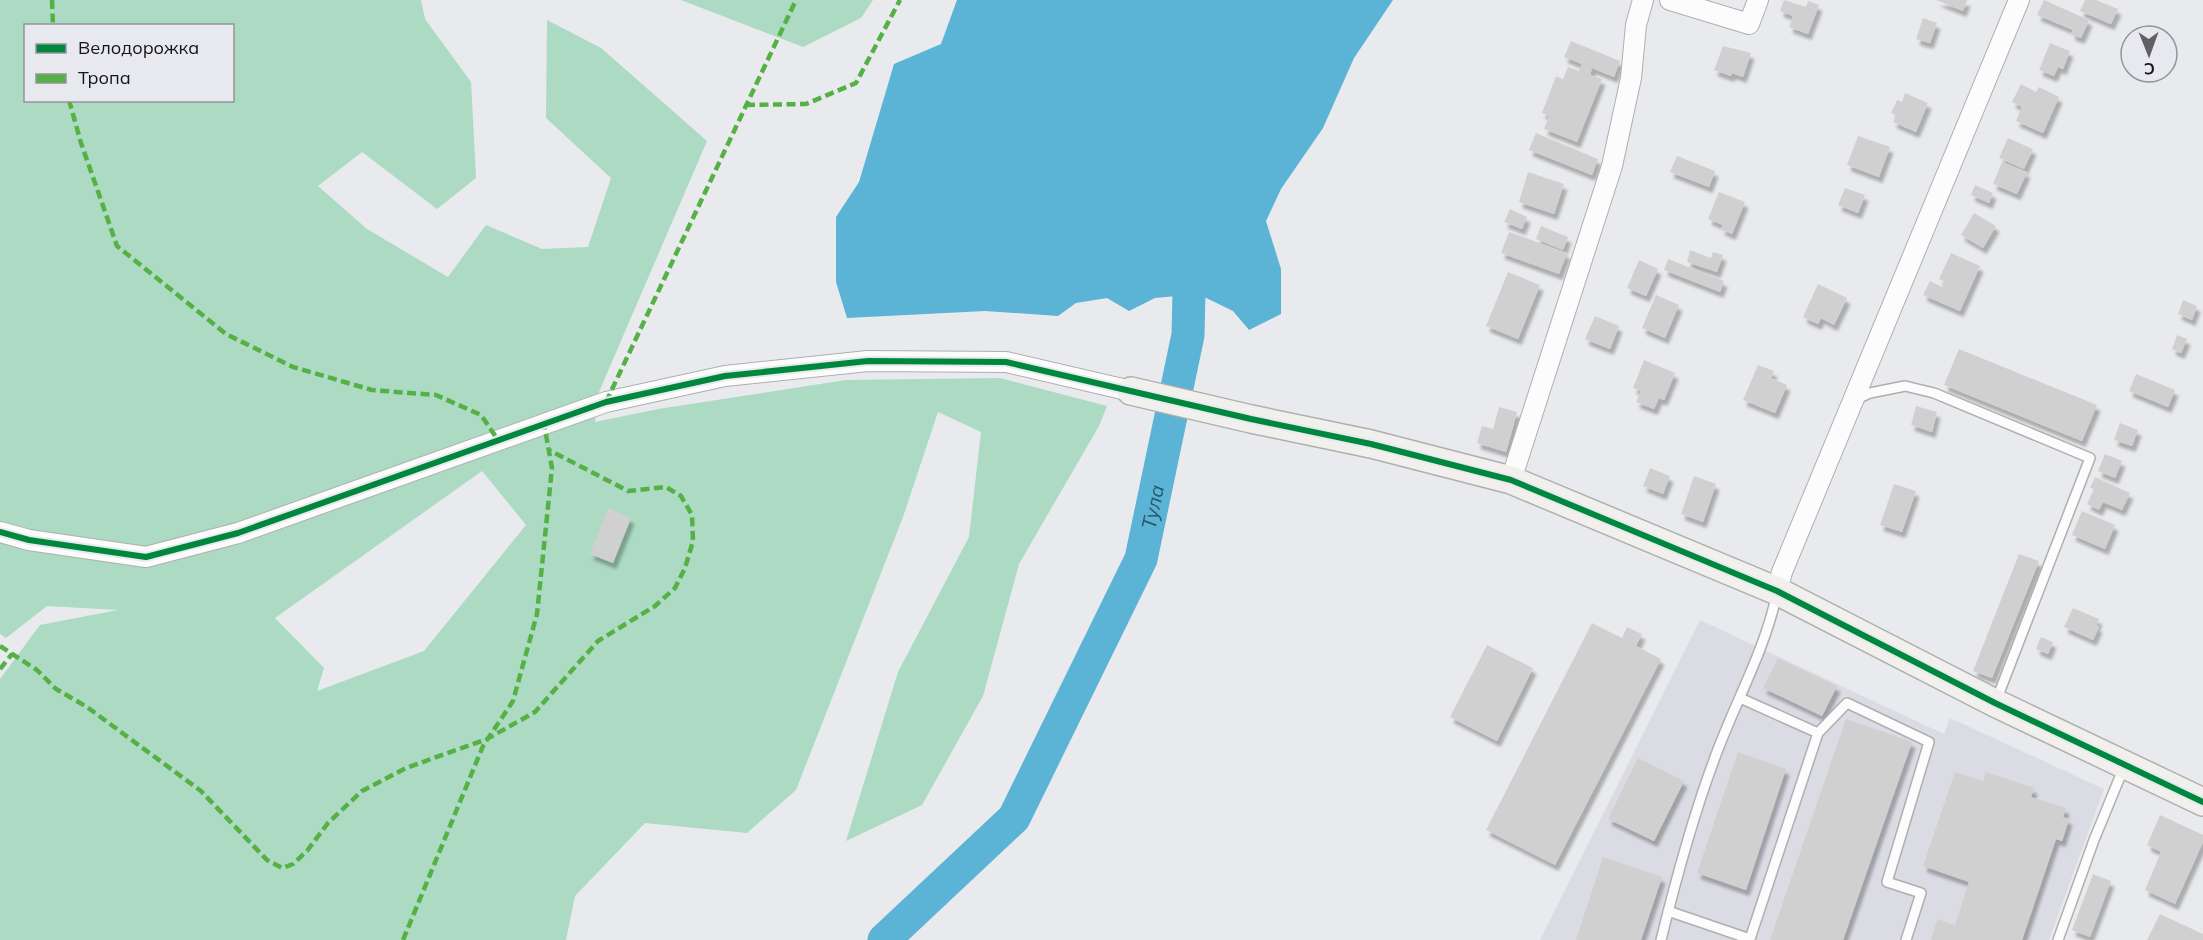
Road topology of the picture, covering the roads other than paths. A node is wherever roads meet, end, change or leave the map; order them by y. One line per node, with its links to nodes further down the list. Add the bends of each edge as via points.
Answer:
1 (1643, 0): 7 (street, via 1612,166)
2 (1670, 0): 3 (street, via 1749,24)
3 (1758, 0)
4 (2019, 0): 6 (street)
5 (1131, 391): 7 (street, via 1371,444); 8 (street, via 1006,362 868,361 725,376 606,402 238,533 146,557)
6 (1853, 400): 9 (street); 11 (lane, via 1905,386 1934,393 2090,458)
7 (1511, 480): 9 (street)
8 (0, 532)
9 (1777, 591): 10 (lane, via 1772,619); 11 (street)
10 (1740, 698): 12 (lane); 15 (lane, via 1714,759)
11 (1995, 703): 13 (street)
12 (1818, 733): 17 (lane); 18 (lane, via 1847,703 1929,742 1887,882 1922,893)
13 (2125, 765): 14 (street); 19 (lane)
14 (2203, 802)
15 (1668, 911): 16 (lane); 17 (lane)
16 (1661, 940)
17 (1750, 940)
18 (1906, 940)
19 (2058, 940)

